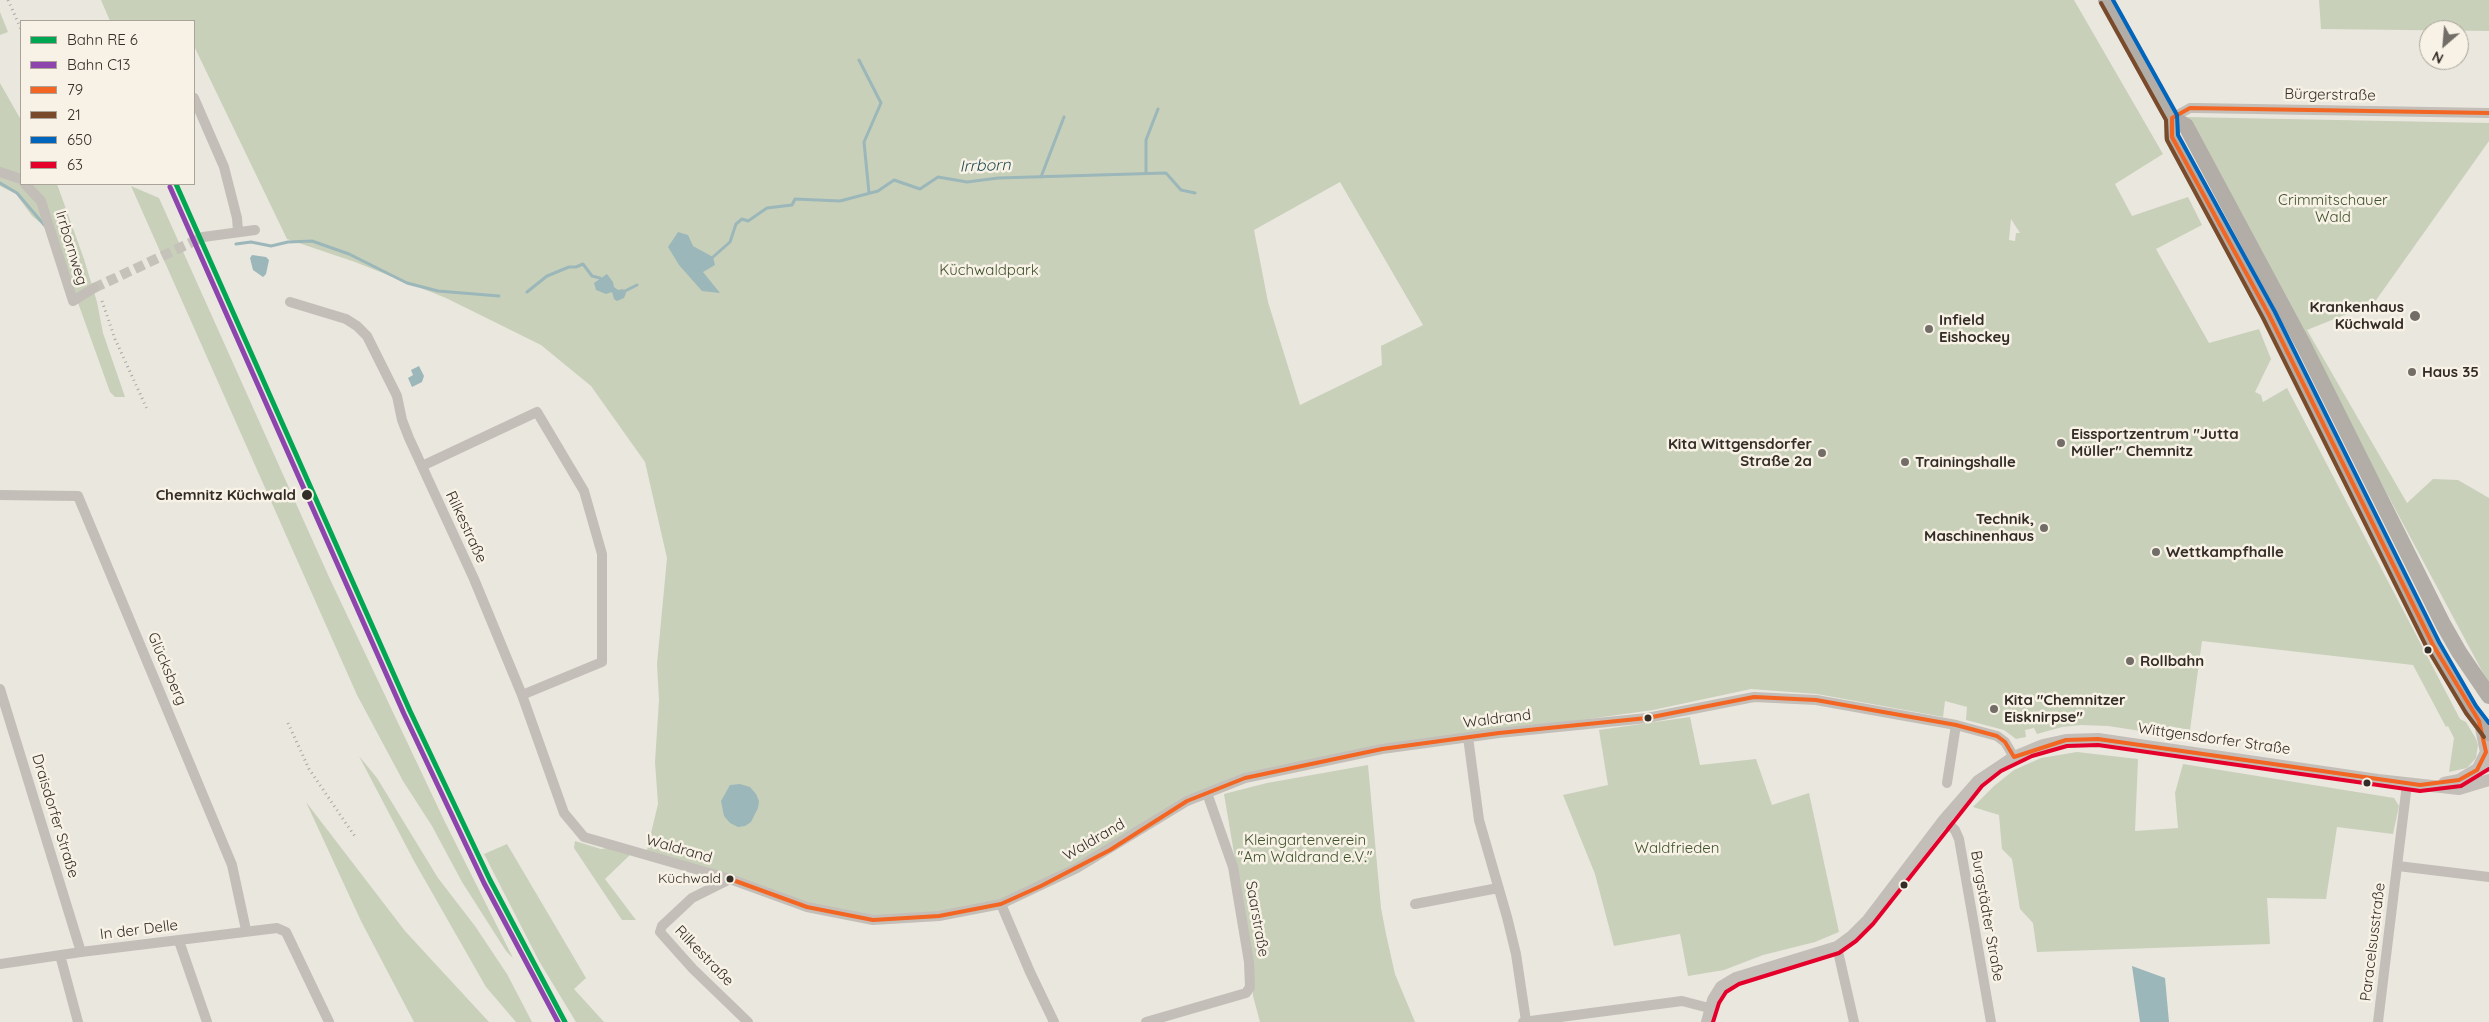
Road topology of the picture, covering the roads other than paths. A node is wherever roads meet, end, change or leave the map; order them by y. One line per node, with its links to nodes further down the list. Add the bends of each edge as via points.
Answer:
1 (2106, 0): 4 (main road)
2 (195, 100): 9 (street, via 224,167)
3 (2489, 113): 4 (street, Bürgerstraße, via 2196,108)
4 (2172, 118): 17 (main road, via 2186,126 2249,240 2443,624); 19 (main road, via 2172,137 2269,316 2433,645)
5 (0, 172): 6 (street)
6 (20, 179)
7 (27, 185): 11 (street, Irrbornweg, via 41,201 72,301)
8 (255, 230): 9 (street)
9 (238, 231): 10 (street)
10 (204, 237)
11 (94, 288)
12 (290, 302): 13 (street, Rilkestraße, via 346,319 367,336 397,396 402,420)
13 (422, 466): 16 (street, Rilkestraße); 16 (street, via 537,412 584,491 602,554 602,662)
14 (0, 495): 37 (street, Glücksberg, via 78,496 232,865)
15 (0, 689): 40 (street, Draisdorfer Straße)
16 (522, 695): 29 (street, Rilkestraße)
17 (2489, 696)
18 (1956, 725): 20 (street, Waldrand, via 1816,700 1754,697 1647,718); 21 (street, Waldrand, via 1997,736); 25 (street)
19 (2484, 727): 23 (street, via 2486,752)
20 (1468, 737): 28 (street, Waldrand, via 1301,765 1245,778); 34 (street, via 1478,820)
21 (2014, 757): 26 (street, Wittgensdorfer Straße, via 2066,740 2098,739); 30 (street, Wittgensdorfer Straße, via 1978,781)
22 (2489, 762): 23 (street, Wittgensdorfer Straße)
23 (2477, 770): 27 (street, Wittgensdorfer Straße, via 2460,780)
24 (2489, 780): 27 (street, Wittgensdorfer Straße, via 2459,789)
25 (1947, 783)
26 (2407, 784): 27 (street, Wittgensdorfer Straße); 31 (street, Paracelsusstraße)
27 (2432, 785)
28 (1207, 792): 35 (street, Waldrand, via 1077,868); 50 (street, Saarstraße, via 1233,867 1251,979 1246,993)
29 (564, 813): 33 (street, Waldrand, via 584,837)
30 (1944, 820): 39 (street, Wittgensdorfer Straße, via 1868,920); 54 (street, Burgstädter Straße, via 1959,839)
31 (2398, 866): 32 (street, Paracelsusstraße); 55 (street, Paracelsusstraße)
32 (2489, 877)
33 (730, 879): 35 (street, Waldrand, via 806,907 873,920 939,916); 48 (street, Rilkestraße, via 692,898 662,926 660,932)
34 (1498, 888): 36 (street); 51 (street, via 1516,954)
35 (1001, 904): 49 (street)
36 (1415, 904)
37 (246, 930): 38 (street, In der Delle); 47 (street, In der Delle, via 282,929)
38 (179, 941): 40 (street, In der Delle); 46 (street)
39 (1837, 947): 43 (street, Wittgensdorfer Straße, via 1736,978 1721,987); 53 (street)
40 (81, 952): 41 (street, In der Delle)
41 (60, 955): 42 (street, In der Delle); 45 (street)
42 (0, 964)
43 (1709, 1008): 44 (street, via 1682,1002); 52 (street, Wittgensdorfer Straße)
44 (1561, 1019): 51 (street)
45 (78, 1022)
46 (207, 1022)
47 (329, 1022)
48 (748, 1022)
49 (1054, 1022)
50 (1146, 1022)
51 (1524, 1022)
52 (1707, 1022)
53 (1854, 1022)
54 (1991, 1022)
55 (2378, 1022)

